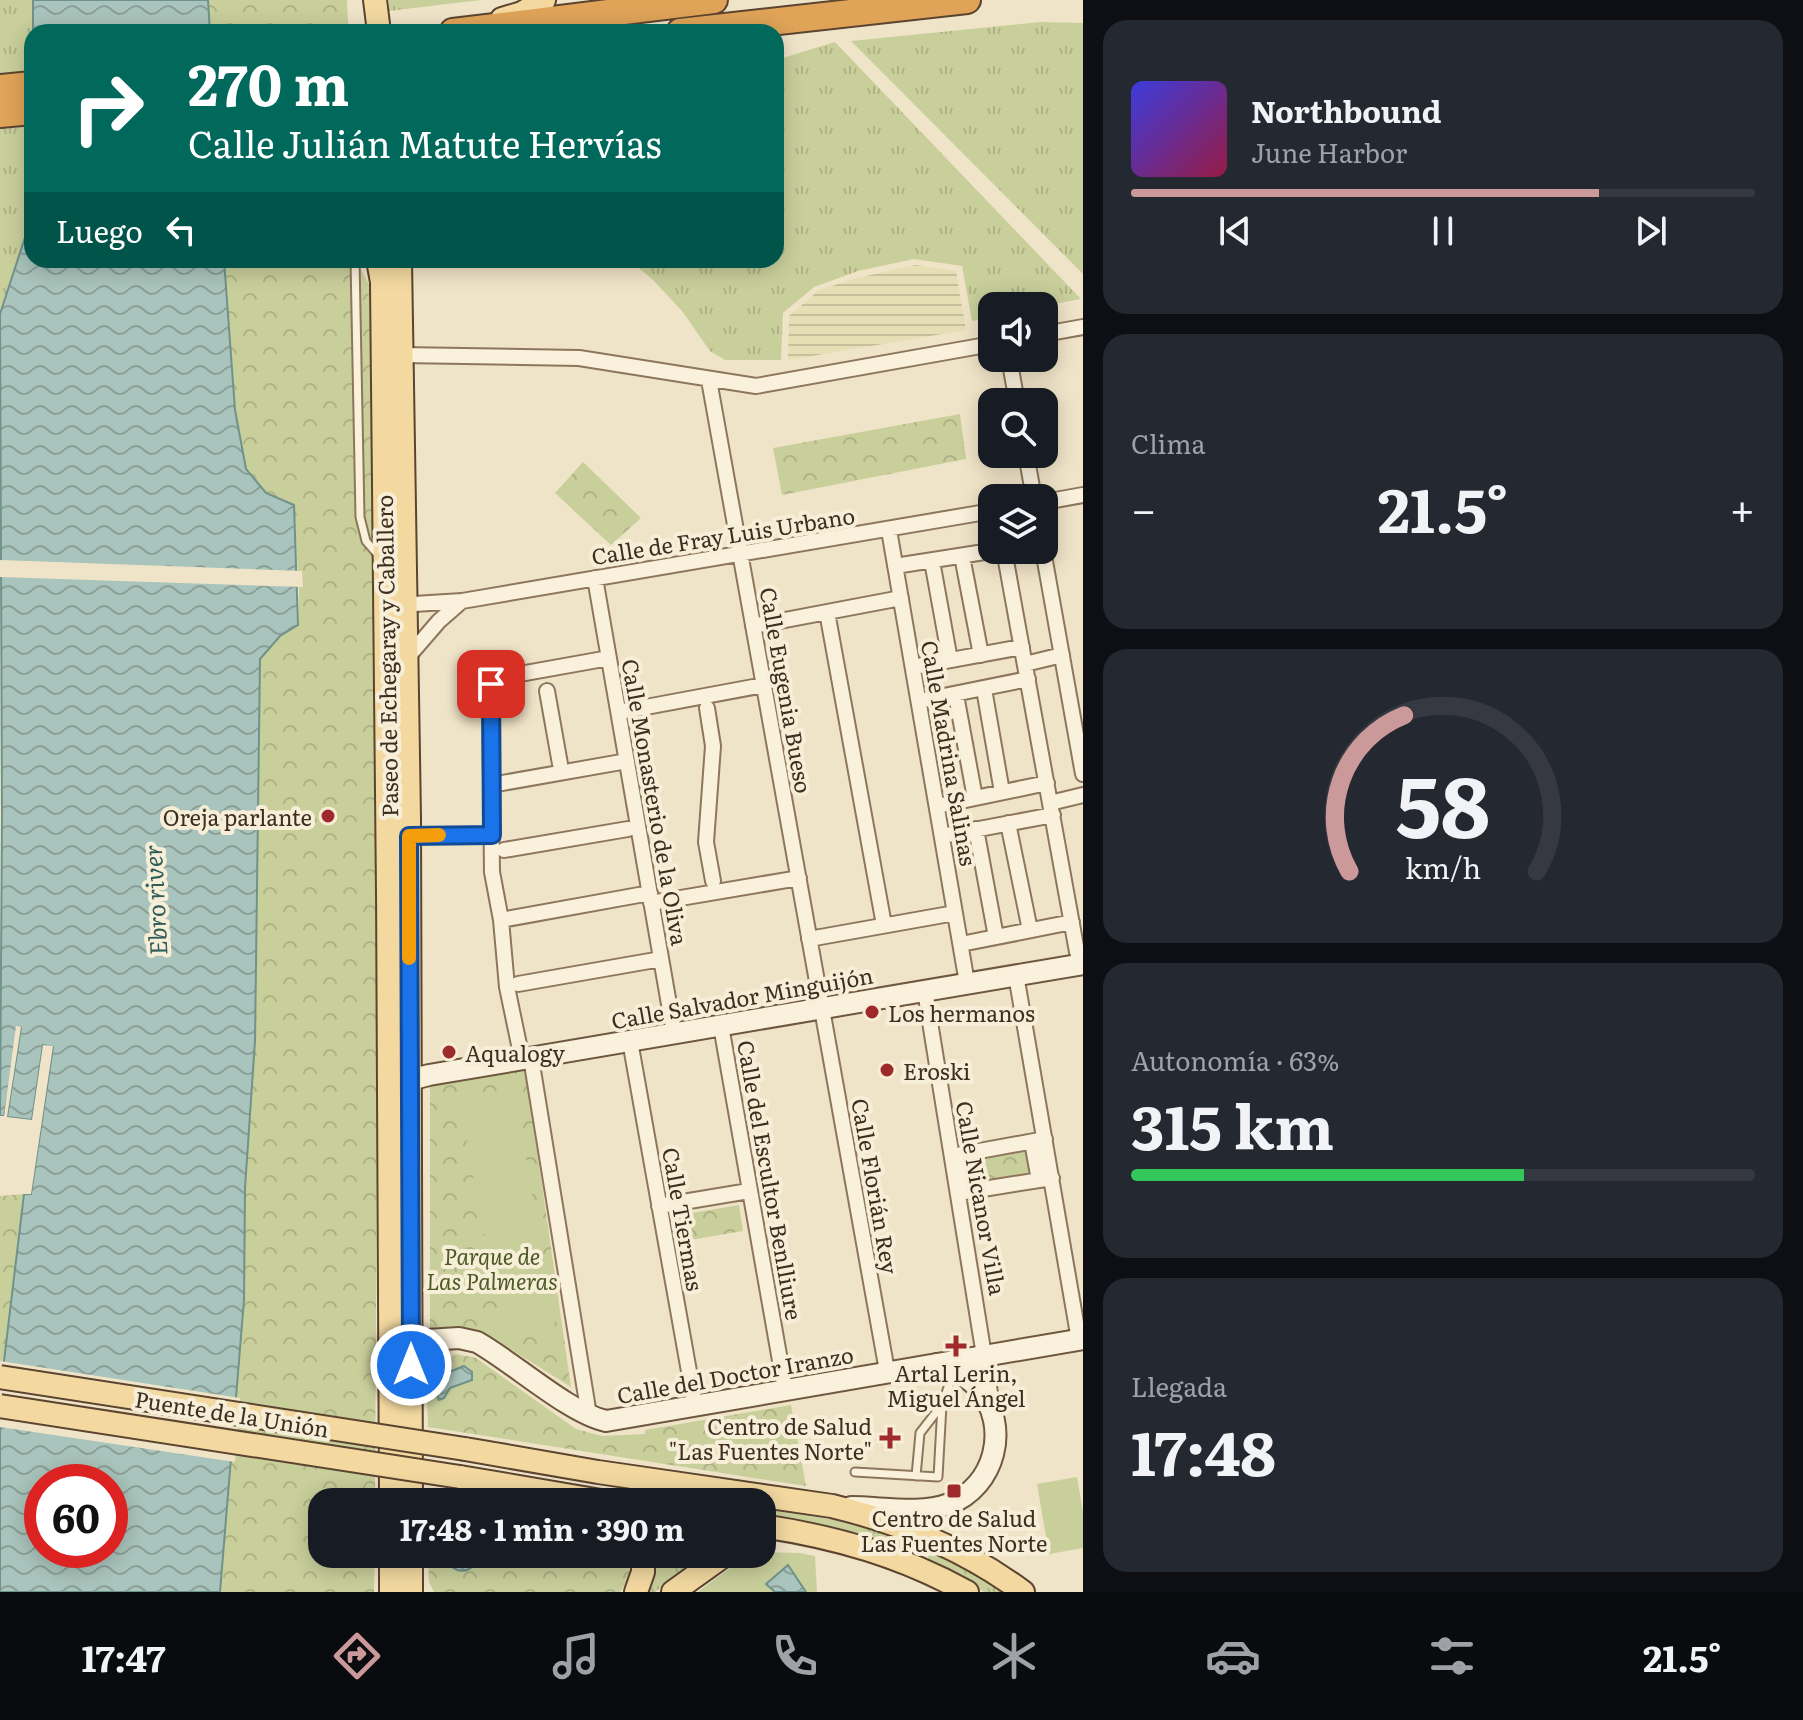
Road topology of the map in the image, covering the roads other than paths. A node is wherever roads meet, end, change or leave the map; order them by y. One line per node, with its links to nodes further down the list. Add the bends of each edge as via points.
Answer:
1 (361, 0): 7 (main road)
2 (375, 0): 8 (main road)
3 (544, 0): 9 (main road, via 522,13)
4 (714, 0): 10 (highway)
5 (967, 0): 6 (highway)
6 (803, 20): 11 (highway); 12 (main road)
7 (364, 24)
8 (378, 24)
9 (483, 24)
10 (516, 24)
11 (762, 24)
12 (784, 27)
13 (24, 86): 14 (highway)
14 (0, 88)
15 (24, 112): 16 (highway)
16 (0, 114)
17 (355, 268): 33 (lane, via 360,517 366,541)
18 (379, 268): 33 (main road, Paseo de Echegaray y Caballero)
19 (400, 268): 23 (main road, Paseo de Echegaray y Caballero)
20 (1083, 327): 21 (street)
21 (1058, 331)
22 (978, 346): 24 (street, via 756,386)
23 (402, 355): 24 (street, via 579,358); 41 (main road, Paseo de Echegaray y Caballero)
24 (709, 380): 30 (street, Calle Eugenia Bueso)
25 (1083, 495): 26 (street)
26 (1058, 499)
27 (978, 514): 28 (street, Calle de Fray Luis Urbano)
28 (889, 530): 30 (street, Calle de Fray Luis Urbano); 36 (street, Calle Madrina Salinas)
29 (978, 553): 31 (street)
30 (740, 555): 37 (street, Calle de Fray Luis Urbano); 43 (street, Calle Eugenia Bueso)
31 (962, 556): 32 (street); 45 (street)
32 (932, 561): 36 (street); 49 (street)
33 (385, 563): 38 (main road, Paseo de Echegaray y Caballero)
34 (1007, 564): 44 (street)
35 (1046, 564): 46 (street)
36 (895, 566): 39 (street, Calle Madrina Salinas)
37 (595, 578): 40 (street, Calle de Fray Luis Urbano); 48 (street, Calle Monasterio de la Oliva)
38 (385, 595): 41 (street); 100 (main road, Paseo de Echegaray y Caballero)
39 (901, 598): 42 (street); 51 (street, Calle Madrina Salinas)
40 (462, 601): 41 (street, Calle de Fray Luis Urbano); 47 (street)
41 (407, 606): 47 (main road, Paseo de Echegaray y Caballero)
42 (827, 612): 43 (street); 83 (street)
43 (753, 626): 53 (street, Calle Eugenia Bueso)
44 (1022, 647): 45 (street); 50 (street)
45 (981, 655): 49 (street)
46 (1062, 655): 50 (street); 62 (street)
47 (407, 658): 74 (main road, Paseo de Echegaray y Caballero)
48 (609, 658): 59 (street, Calle Monasterio de la Oliva); 64 (street, via 493,682)
49 (950, 660): 51 (street)
50 (1025, 664): 52 (street)
51 (913, 667): 57 (street, Calle Madrina Salinas)
52 (1028, 679): 54 (street); 63 (street)
53 (764, 685): 59 (street); 77 (street, Calle Eugenia Bueso)
54 (984, 689): 56 (street); 65 (street)
55 (547, 691): 61 (street)
56 (956, 695): 57 (street); 67 (street)
57 (919, 701): 68 (street, Calle Madrina Salinas)
58 (707, 708): 78 (street, via 713,746 706,842)
59 (619, 712): 60 (street, Calle Monasterio de la Oliva)
60 (627, 761): 64 (street); 79 (street, Calle Monasterio de la Oliva)
61 (560, 764)
62 (1083, 774)
63 (1047, 783): 65 (street); 69 (street)
64 (491, 785): 73 (street)
65 (1002, 792): 67 (street)
66 (1083, 795): 69 (street)
67 (975, 798): 68 (street)
68 (937, 806): 75 (street, Calle Madrina Salinas)
69 (1052, 809): 70 (street); 82 (street)
70 (1008, 823): 72 (street); 84 (street)
71 (628, 829): 76 (street)
72 (976, 829): 75 (street); 85 (street)
73 (492, 835): 74 (street); 81 (street)
74 (409, 836): 99 (main road, Paseo de Echegaray y Caballero)
75 (942, 836): 80 (street, Calle Madrina Salinas)
76 (504, 850)
77 (799, 878): 79 (street); 86 (street, Calle Eugenia Bueso)
78 (713, 881)
79 (650, 898): 81 (street); 89 (street, Calle Monasterio de la Oliva)
80 (955, 913): 83 (street); 87 (street, Calle Madrina Salinas)
81 (501, 920): 98 (street, via 507,987)
82 (1072, 922): 84 (street); 88 (street)
83 (884, 925): 86 (street)
84 (1030, 930): 85 (street)
85 (996, 937): 87 (street)
86 (809, 939): 94 (street, Calle Eugenia Bueso)
87 (961, 944): 91 (street, Calle Madrina Salinas)
88 (1080, 958): 90 (street, Calle Salvador Minguijón)
89 (661, 959): 92 (street); 96 (street, Calle Monasterio de la Oliva)
90 (1016, 975): 91 (street, Calle Salvador Minguijón); 101 (street)
91 (967, 983): 93 (street, Calle Salvador Minguijón)
92 (518, 984)
93 (925, 991): 94 (street, Calle Salvador Minguijón); 102 (street, Calle Nicanor Villa)
94 (822, 1008): 95 (street, Calle Salvador Minguijón); 112 (street, Calle Florián Rey)
95 (721, 1026): 96 (street, Calle Salvador Minguijón); 104 (street, Calle del Escultor Benlliure)
96 (674, 1033): 97 (street, Calle Salvador Minguijón)
97 (630, 1041): 98 (street, Calle Salvador Minguijón); 106 (street, Calle Tiermas)
98 (526, 1059): 99 (street, Calle Salvador Minguijón); 119 (street)
99 (410, 1080): 100 (street); 109 (main road, Paseo de Echegaray y Caballero)
100 (390, 1100): 107 (main road, Paseo de Echegaray y Caballero)
101 (1039, 1141): 102 (street); 103 (street)
102 (957, 1156): 105 (street, Calle Nicanor Villa)
103 (1045, 1179): 105 (street); 108 (street)
104 (749, 1191): 106 (street); 114 (street, Calle del Escultor Benlliure)
105 (963, 1192): 110 (street, Calle Nicanor Villa)
106 (659, 1206): 115 (street, Calle Tiermas)
107 (390, 1304): 109 (street); 122 (main road, Paseo de Echegaray y Caballero)
108 (1081, 1339): 110 (street, Calle del Doctor Iranzo)
109 (411, 1341): 119 (street, Calle del Doctor Iranzo, via 472,1340); 123 (main road, Paseo de Echegaray y Caballero)
110 (986, 1355): 111 (street, Calle del Doctor Iranzo); 118 (street, Calle Nicanor Villa)
111 (945, 1368): 112 (street, Calle del Doctor Iranzo); 116 (lane); 118 (street, via 972,1381)
112 (887, 1371): 114 (street, Calle del Doctor Iranzo)
113 (0, 1377): 125 (main road, Puente de la Unión, bridge)
114 (785, 1389): 115 (street, Calle del Doctor Iranzo)
115 (695, 1405): 119 (street, Calle del Doctor Iranzo, via 615,1421)
116 (942, 1405): 121 (lane, via 920,1433); 121 (lane, via 938,1477)
117 (0, 1406): 124 (main road, Puente de la Unión, bridge)
118 (993, 1414): 125 (street, via 990,1467 960,1499 924,1509)
119 (589, 1415)
120 (855, 1472): 121 (lane)
121 (916, 1476)
122 (391, 1488)
123 (411, 1488)
124 (518, 1488)
125 (832, 1506): 134 (main road, Puente de la Unión, via 931,1538)
126 (776, 1528): 127 (main road)
127 (790, 1530): 128 (main road); 133 (main road, via 896,1557)
128 (776, 1534)
129 (643, 1568): 131 (main road)
130 (706, 1568): 132 (main road)
131 (636, 1592)
132 (673, 1592)
133 (967, 1592)
134 (1023, 1592)

